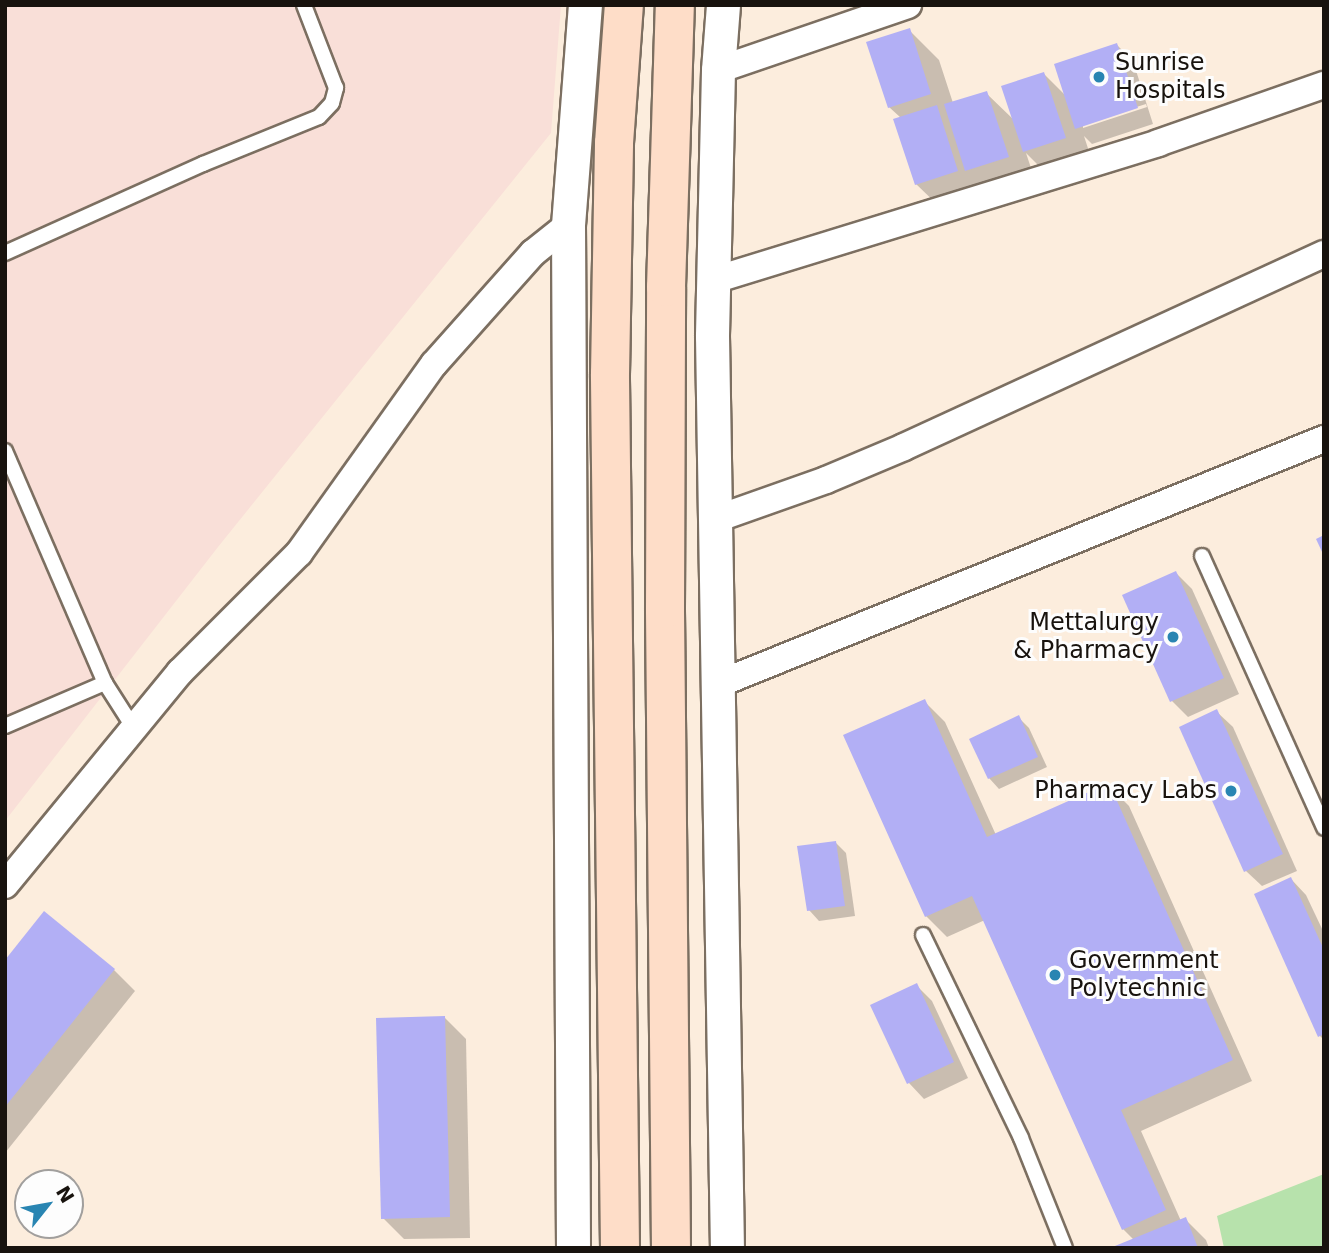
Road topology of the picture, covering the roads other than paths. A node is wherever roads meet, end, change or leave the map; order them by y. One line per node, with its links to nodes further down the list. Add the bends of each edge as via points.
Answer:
1 (304, 5): 10 (lane, via 336,88 332,103 319,117)
2 (585, 5): 9 (street)
3 (624, 5): 25 (main road, via 614,143 610,374)
4 (675, 5): 26 (main road, via 666,287)
5 (723, 5): 7 (street)
6 (908, 5): 7 (street)
7 (718, 69): 12 (street)
8 (1324, 85): 12 (street, via 1158,143)
9 (568, 225): 20 (street, via 533,253 434,364 299,553 180,672); 24 (street)
10 (5, 253)
11 (1324, 254): 15 (street, via 904,447)
12 (714, 280): 15 (street)
13 (1324, 439): 18 (street)
14 (5, 451): 17 (lane)
15 (716, 519): 18 (street)
16 (1202, 556): 21 (lane)
17 (105, 683): 19 (lane); 20 (lane)
18 (716, 685): 27 (street)
19 (5, 726)
20 (133, 727): 22 (street)
21 (1324, 828)
22 (5, 885)
23 (923, 935): 28 (lane, via 1021,1138)
24 (573, 1248)
25 (620, 1248)
26 (671, 1248)
27 (727, 1248)
28 (1065, 1248)

